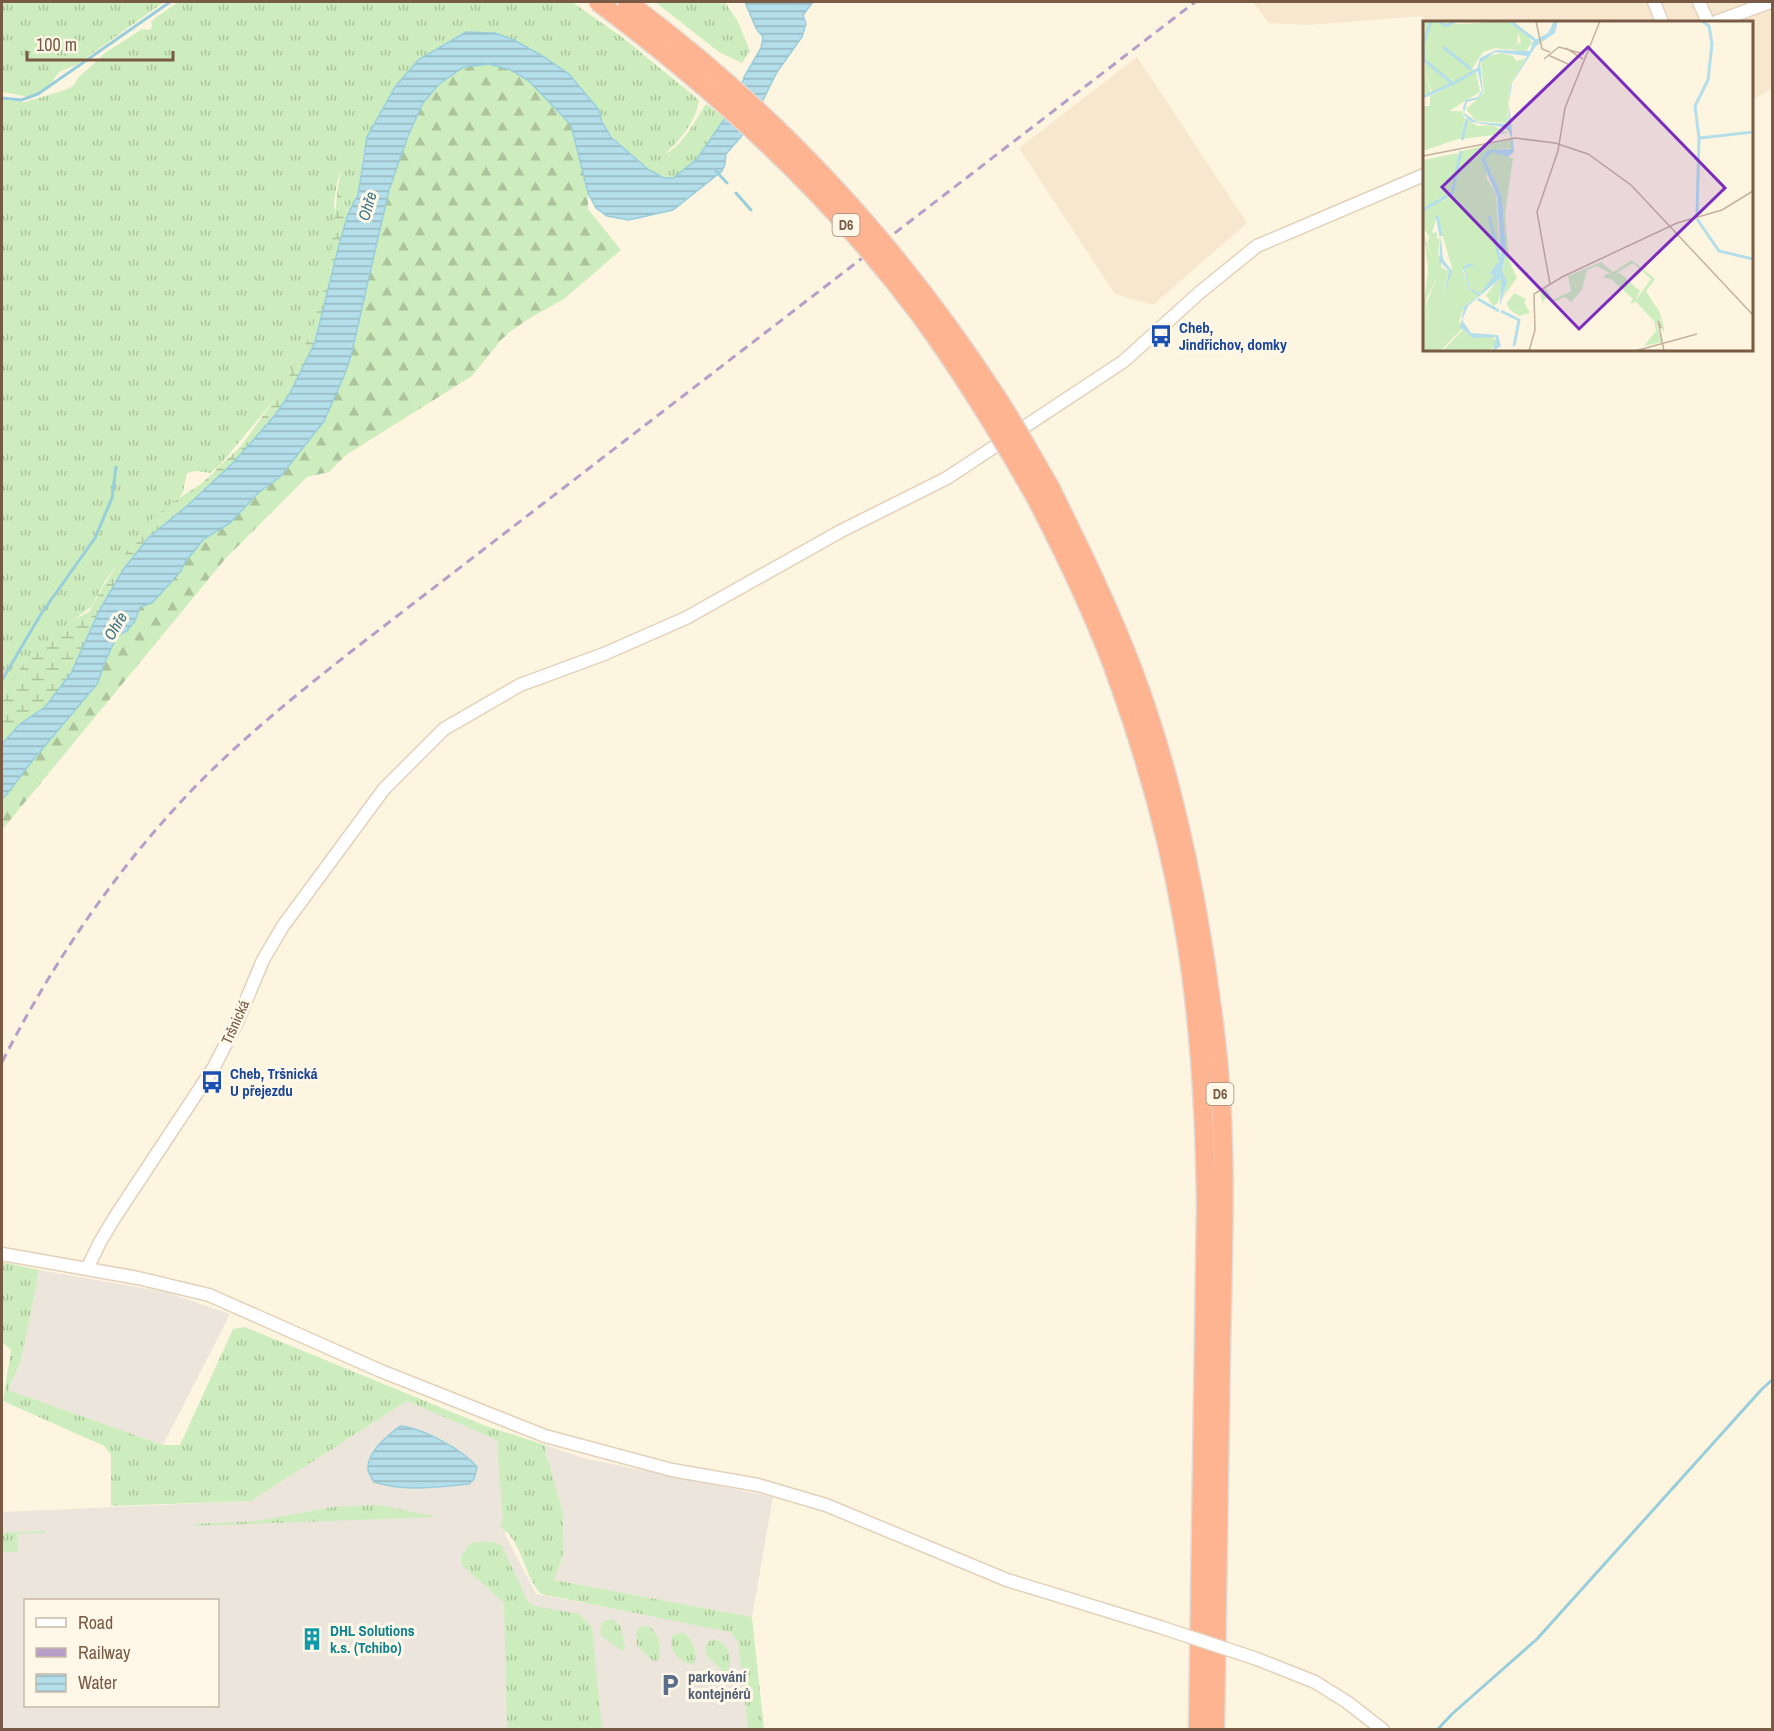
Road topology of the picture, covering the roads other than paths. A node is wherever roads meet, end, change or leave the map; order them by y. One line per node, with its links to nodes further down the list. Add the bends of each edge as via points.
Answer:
1 (598, 2): 10 (highway, D6, bridge, via 718,97 801,176 855,235 919,314)
2 (627, 2): 10 (highway, D6, bridge, via 689,49 767,118 863,218 921,289 995,395)
3 (1654, 2): 6 (street)
4 (1699, 2): 7 (street)
5 (1770, 2): 8 (street)
6 (1662, 21)
7 (1708, 21)
8 (1719, 21)
9 (1423, 176): 12 (street, Tršnická, via 1257,246 1124,360 947,478 841,531 686,618 520,685 444,729 391,782 283,926 263,960 214,1067 115,1217)
10 (1043, 493): 13 (highway, D6, via 1059,543 1120,684 1149,773 1183,921 1194,993 1204,1112 1206,1206); 14 (highway, D6, via 1094,578 1134,674 1164,769 1199,919 1218,1062 1223,1206)
11 (2, 1254): 12 (street)
12 (87, 1269): 15 (street, bridge, via 219,1298 381,1371 545,1436 672,1470 758,1485 826,1505 1007,1580 1257,1659 1315,1682)
13 (1198, 1730)
14 (1215, 1730)
15 (1383, 1730)

